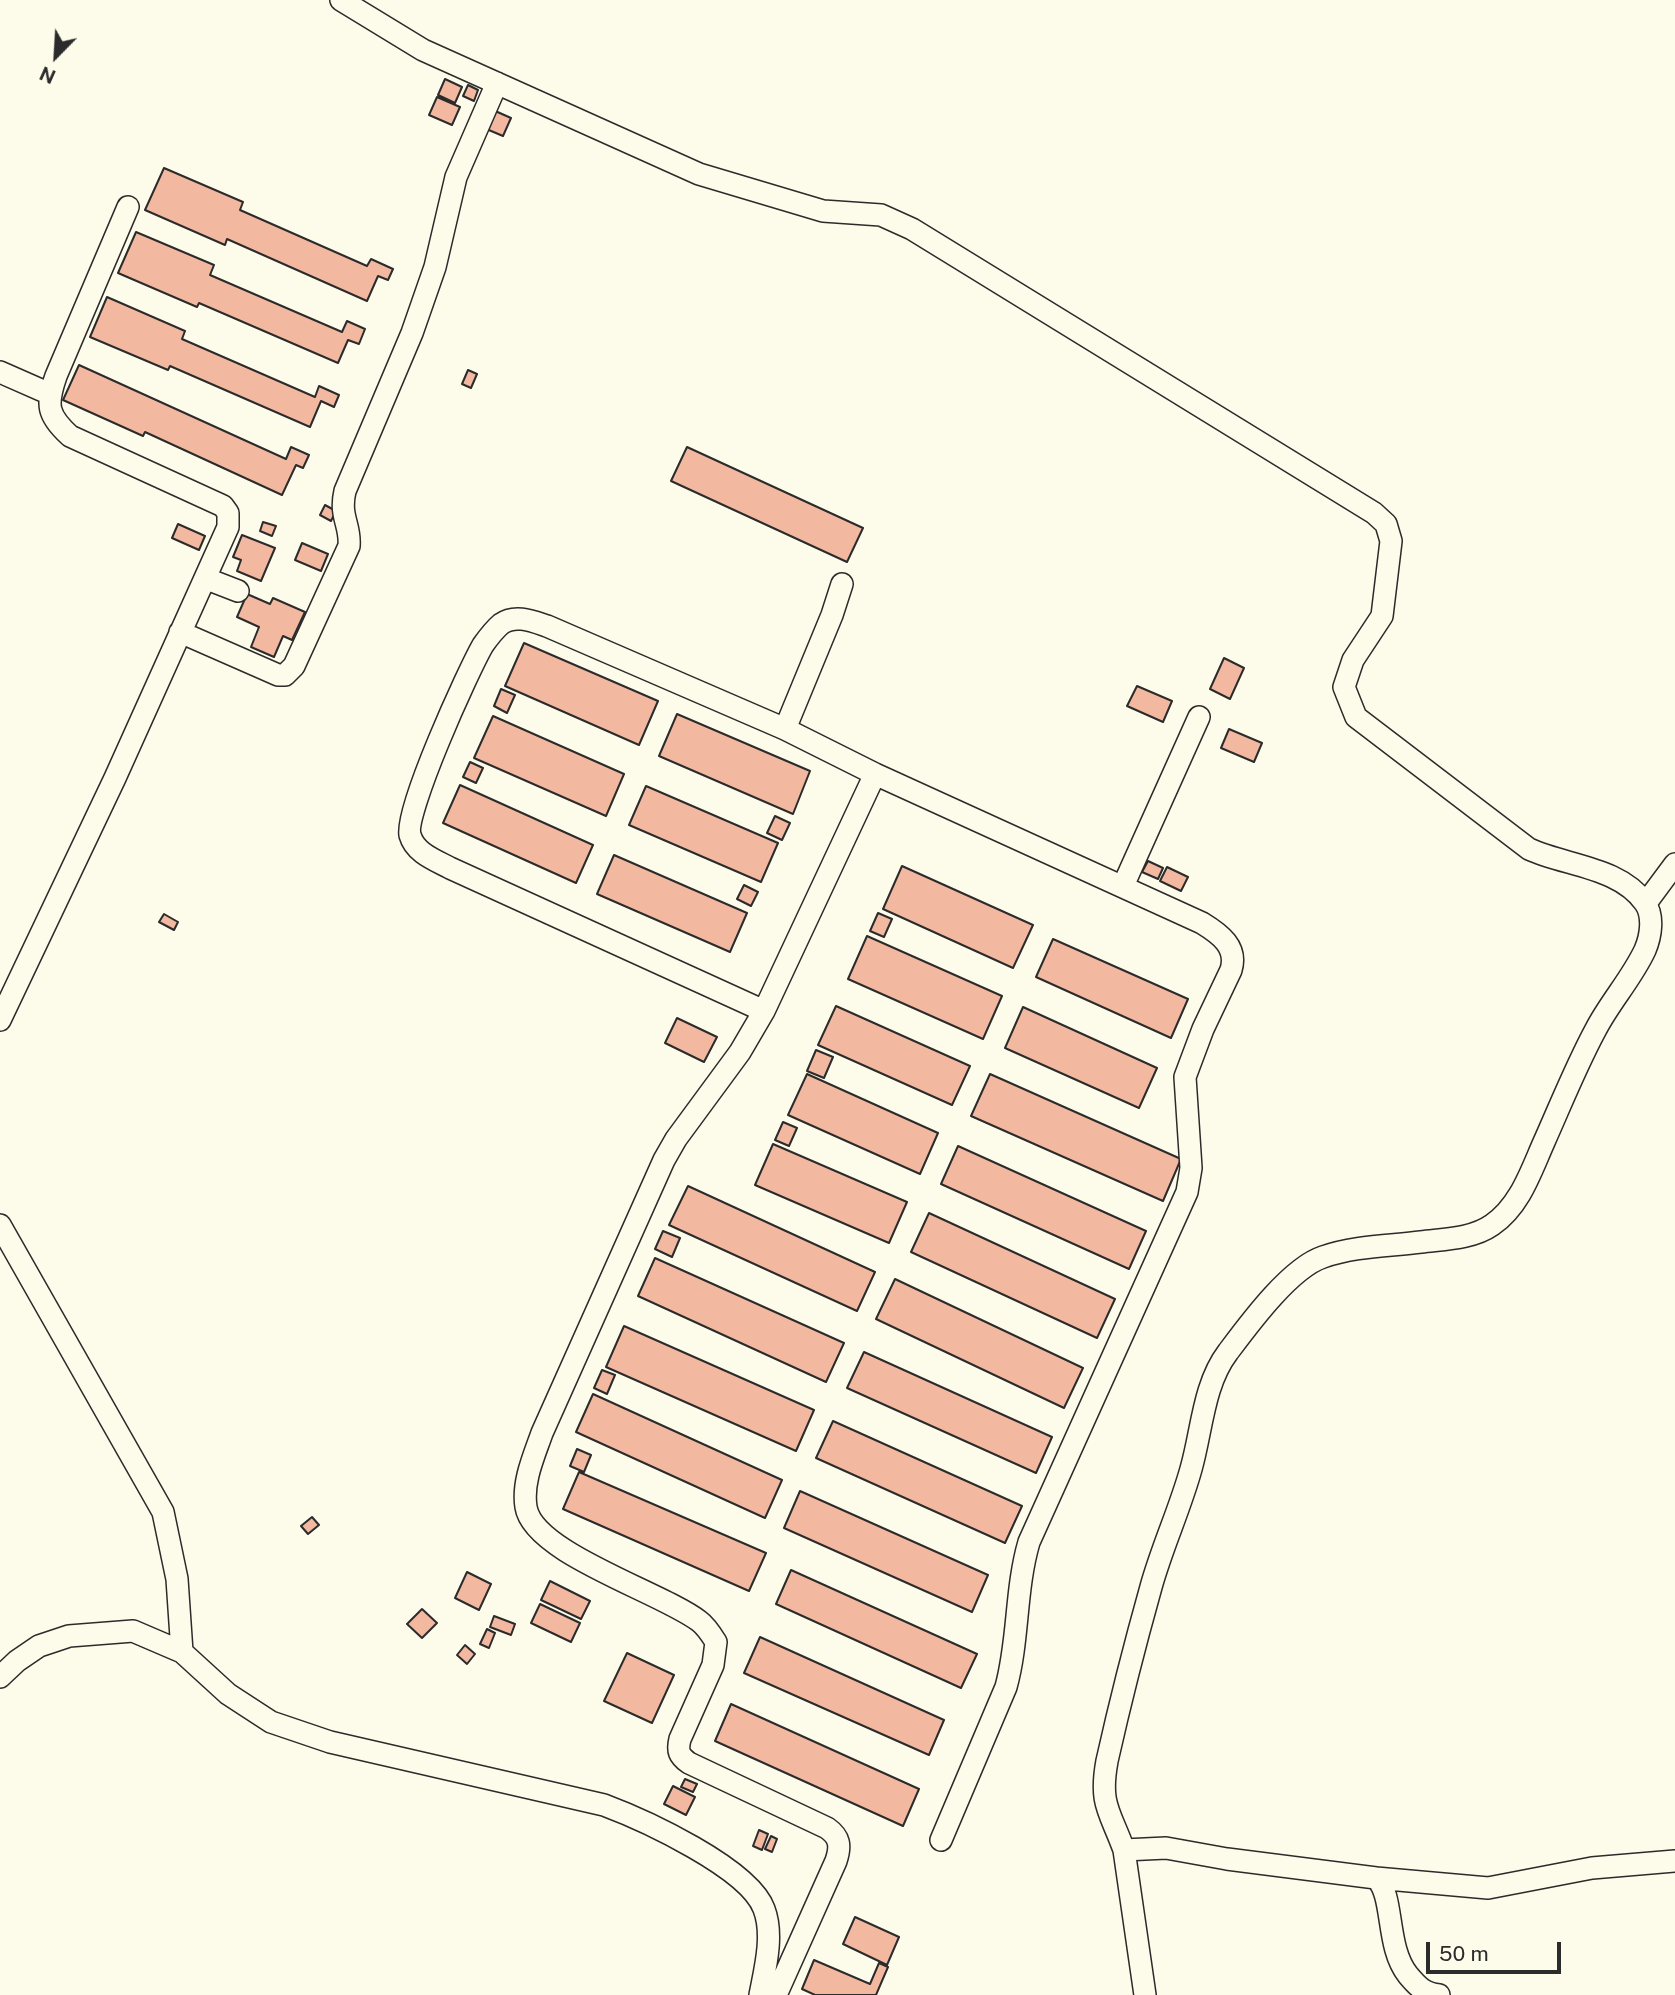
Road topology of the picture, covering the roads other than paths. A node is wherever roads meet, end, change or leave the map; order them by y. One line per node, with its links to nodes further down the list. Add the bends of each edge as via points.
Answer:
1 (341, 0): 2 (lane, via 422,50)
2 (497, 83): 9 (lane, via 456,177 435,267 415,323 345,491 342,513 349,546 294,666 278,675); 15 (lane, via 699,174 823,211 881,215 912,229 1374,513 1386,524 1391,541 1382,616 1353,660 1344,687 1356,717 1529,849 1624,883)
3 (128, 207): 5 (lane)
4 (0, 372): 5 (lane)
5 (50, 394): 6 (lane, via 50,410 70,436 223,506 228,527)
6 (207, 579): 8 (lane); 9 (lane)
7 (842, 584): 11 (lane)
8 (238, 592)
9 (180, 632): 17 (lane)
10 (1199, 717): 14 (lane)
11 (785, 729): 12 (lane); 16 (lane, via 547,626 513,618 484,644 429,765 409,824 413,843 434,860)
12 (875, 774): 14 (lane); 16 (lane)
13 (1675, 864): 15 (lane)
14 (1124, 886): 21 (lane, via 1215,930 1226,940 1234,961 1185,1077 1191,1168 1187,1192 1029,1542 1006,1687)
15 (1646, 904): 22 (lane, via 1651,918 1645,950 1597,1026 1524,1187 1502,1218 1468,1235 1321,1257 1287,1281 1226,1354 1214,1377 1192,1467 1151,1586 1107,1761 1105,1804)
16 (764, 1011): 26 (lane, via 664,1160 542,1433 530,1468 526,1506 530,1520 551,1542 698,1620 716,1642 713,1665 680,1739 680,1756 835,1834 839,1842 836,1861)
17 (0, 1020)
18 (3, 1232): 19 (lane, via 163,1512 177,1579)
19 (182, 1652): 20 (lane, via 133,1631 69,1636 39,1646); 25 (lane, via 229,1694 271,1722 330,1742 604,1805 701,1852 736,1876 764,1908 766,1959)
20 (0, 1677)
21 (941, 1840)
22 (1124, 1850): 24 (lane, via 1166,1848); 27 (lane)
23 (1675, 1861): 24 (lane, via 1592,1868 1488,1888)
24 (1376, 1878): 28 (lane, via 1383,1887 1401,1966 1424,1992)
25 (760, 1995)
26 (776, 1995)
27 (1145, 1995)
28 (1439, 1995)

